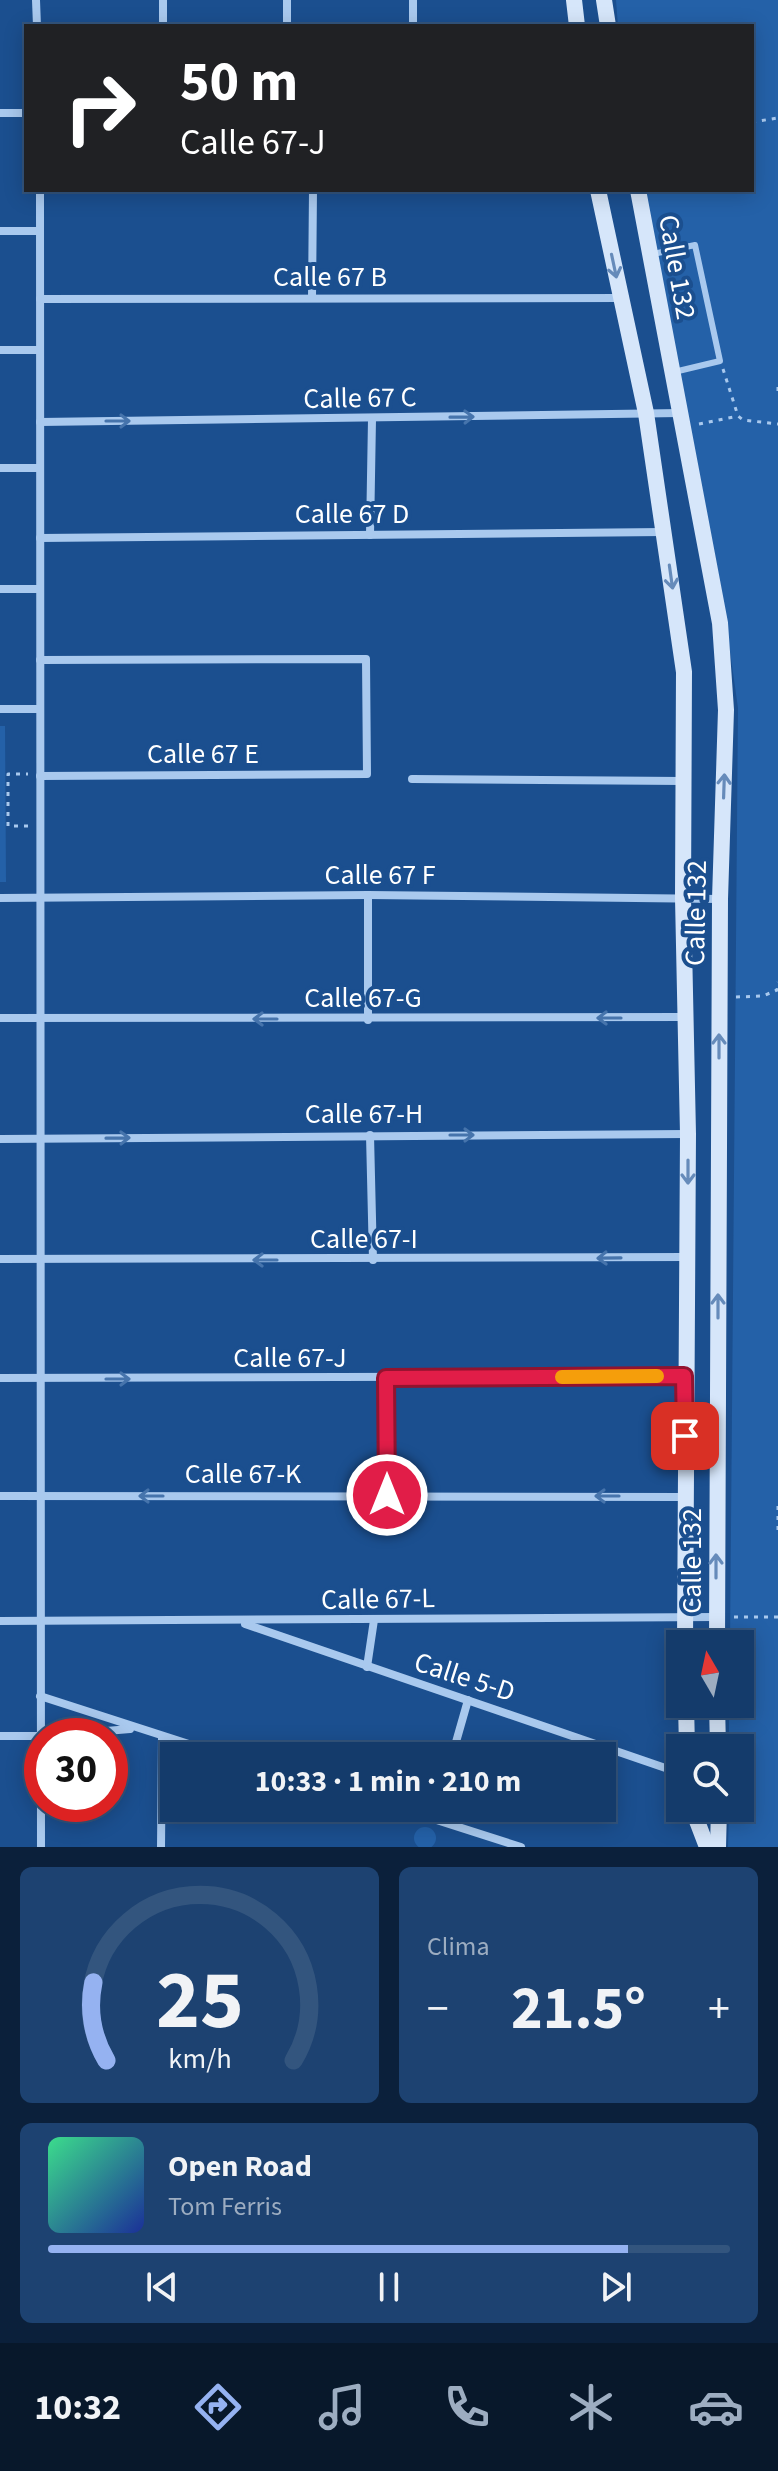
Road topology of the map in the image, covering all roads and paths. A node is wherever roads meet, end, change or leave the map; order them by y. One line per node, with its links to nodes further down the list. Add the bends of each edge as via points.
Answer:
1 (36, 0): 7 (street)
2 (163, 0): 8 (street)
3 (287, 0): 9 (street)
4 (413, 0): 10 (street)
5 (574, 0): 11 (street)
6 (604, 0): 12 (street)
7 (37, 24)
8 (163, 24)
9 (287, 24)
10 (413, 24)
11 (577, 24)
12 (608, 24)
13 (0, 113): 14 (street)
14 (24, 113)
15 (778, 118): 16 (path)
16 (754, 122)
17 (40, 192): 22 (street)
18 (313, 192): 24 (street)
19 (598, 192): 25 (street, Calle 132, one-way to 25)
20 (638, 192): 23 (street, Calle 132)
21 (0, 231): 22 (street)
22 (40, 231): 26 (street)
23 (650, 255): 29 (lane, via 695,245); 30 (street, Calle 132)
24 (312, 298): 25 (street, Calle 67 B); 26 (street, Calle 67 B)
25 (621, 298): 33 (street, Calle 132)
26 (40, 299): 28 (street)
27 (0, 350): 28 (street)
28 (40, 350): 37 (street)
29 (720, 361): 30 (lane); 34 (path)
30 (671, 372): 36 (street, Calle 132)
31 (778, 387): 32 (path)
32 (778, 397)
33 (646, 413): 35 (street, Calle 67 C, one-way to 33); 36 (street, Calle 67 C); 41 (street, Calle 132)
34 (738, 416): 36 (path); 38 (path)
35 (372, 419): 37 (street, Calle 67 C, one-way to 35); 42 (street)
36 (681, 420): 58 (street, Calle 132, one-way to 36, via 726,710 720,623)
37 (40, 422): 40 (street)
38 (778, 424)
39 (0, 468): 40 (street)
40 (40, 468): 43 (street)
41 (665, 532): 42 (street, Calle 67 D); 52 (street, Calle 132, one-way to 52, via 684,672)
42 (370, 535): 43 (street, Calle 67 D)
43 (40, 538): 45 (street)
44 (0, 589): 45 (street)
45 (40, 589): 46 (street)
46 (40, 660): 48 (street); 50 (street, Calle 67 E, via 366,659 367,774)
47 (0, 709): 48 (street)
48 (40, 709): 50 (street)
49 (28, 774): 53 (path, via 8,774 8,826)
50 (40, 776): 56 (street)
51 (412, 779): 52 (street)
52 (686, 781): 57 (street, Calle 132)
53 (28, 826)
54 (368, 895): 56 (street, Calle 67 F); 57 (street, Calle 67 F); 64 (street)
55 (0, 898): 56 (street, Calle 67 F)
56 (40, 898): 63 (street)
57 (683, 898): 58 (street, Calle 67 F); 61 (street, Calle 132)
58 (720, 899): 84 (street, Calle 132, one-way to 58)
59 (778, 982): 60 (path, via 773,992)
60 (739, 997)
61 (687, 1017): 64 (street, Calle 67-G, one-way to 64); 65 (street, Calle 132)
62 (0, 1018): 63 (street, Calle 67-G)
63 (40, 1018): 64 (street, Calle 67-G, one-way to 63); 68 (street)
64 (368, 1020)
65 (688, 1134): 66 (street, Calle 67-H, one-way to 65); 69 (street, Calle 132, one-way to 69)
66 (370, 1135): 68 (street, Calle 67-H, one-way to 66); 72 (street)
67 (0, 1139): 68 (street)
68 (40, 1139): 71 (street)
69 (687, 1257): 72 (street, Calle 67-I, one-way to 72); 73 (street, Calle 132)
70 (0, 1259): 71 (street, Calle 67-I)
71 (40, 1259): 72 (street, Calle 67-I, one-way to 71); 76 (street)
72 (373, 1260)
73 (684, 1376): 75 (street, Calle 67-J); 80 (street, Calle 132)
74 (0, 1378): 76 (street, Calle 67-J)
75 (386, 1378): 76 (street, Calle 67-J, one-way to 75); 77 (street)
76 (40, 1379): 79 (street)
77 (387, 1495): 79 (street, Calle 67-K, one-way to 79); 80 (street, Calle 67-K, one-way to 77)
78 (0, 1496): 79 (street, Calle 67-K)
79 (40, 1496): 88 (street)
80 (685, 1497): 83 (street, Calle 132)
81 (778, 1506): 82 (path)
82 (778, 1536)
83 (685, 1617): 84 (street, Calle 67-L); 86 (street, Calle 67-L); 90 (street, Calle 132)
84 (724, 1617): 85 (path); 91 (street, Calle 132)
85 (778, 1617)
86 (374, 1620): 89 (street, Calle 67-L); 92 (street)
87 (0, 1621): 88 (street)
88 (40, 1621): 89 (street, Calle 67-L); 93 (street)
89 (237, 1622): 92 (street, Calle 5-D)
90 (685, 1630)
91 (721, 1630)
92 (367, 1667): 94 (street, Calle 5-D)
93 (40, 1696): 95 (street); 96 (street)
94 (468, 1700): 102 (street); 103 (street, Calle 5-D)
95 (42, 1718)
96 (137, 1728): 97 (street); 100 (street)
97 (128, 1729)
98 (0, 1736): 99 (street)
99 (24, 1736)
100 (162, 1737): 101 (street); 109 (street)
101 (179, 1742)
102 (456, 1742)
103 (666, 1768)
104 (41, 1822): 108 (street)
105 (444, 1822): 110 (street)
106 (697, 1822): 111 (street)
107 (719, 1822): 112 (street)
108 (41, 1847)
109 (161, 1847)
110 (521, 1847)
111 (707, 1847)
112 (718, 1847)

